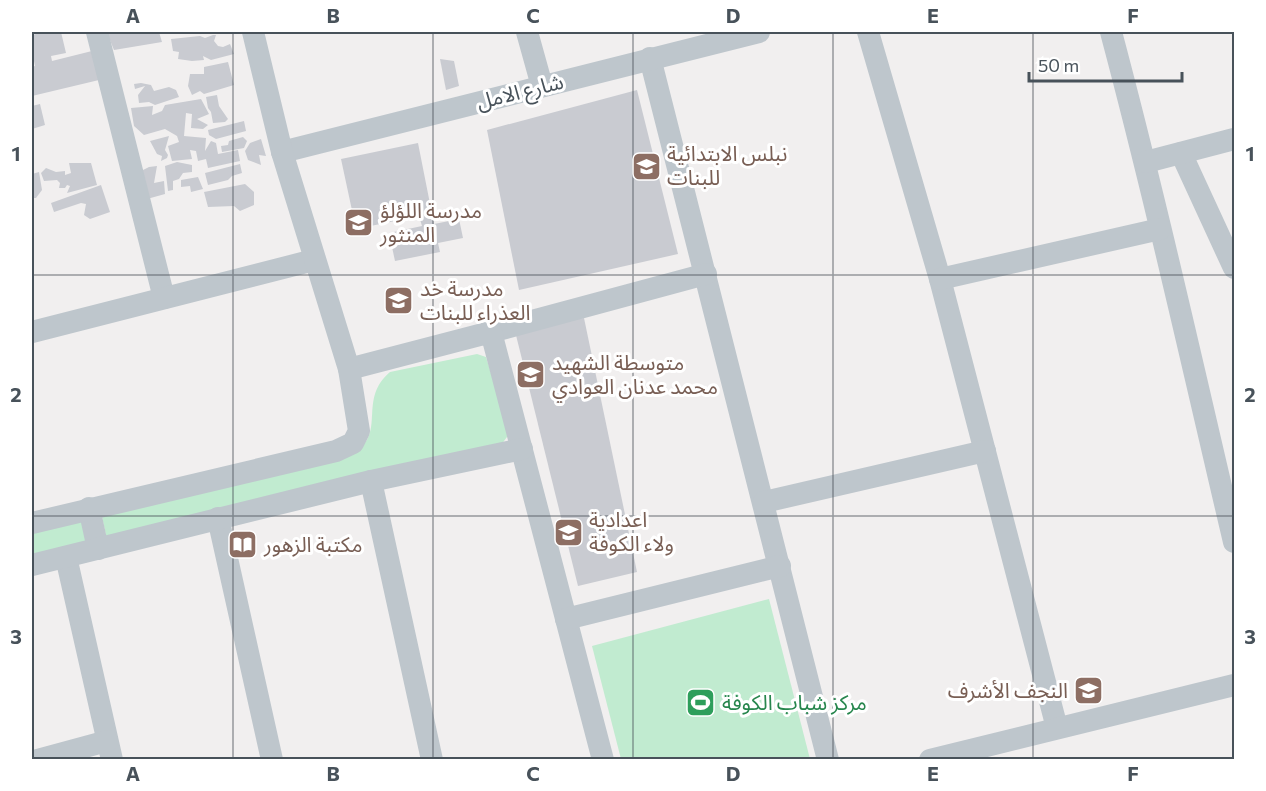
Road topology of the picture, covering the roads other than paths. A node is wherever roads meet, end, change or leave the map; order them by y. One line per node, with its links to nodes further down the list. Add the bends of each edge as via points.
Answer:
1 (97, 32): 18 (street)
2 (253, 32): 10 (street)
3 (527, 32): 8 (street)
4 (759, 32): 7 (street, شارع الامل)
5 (868, 32): 17 (street)
6 (1111, 32): 12 (street)
7 (650, 58): 8 (street, شارع الامل); 16 (street)
8 (542, 86): 10 (street, شارع الامل)
9 (1234, 139): 11 (street)
10 (282, 152): 14 (street)
11 (1181, 153): 12 (street); 15 (street)
12 (1146, 162): 13 (street)
13 (1160, 229): 17 (street); 29 (street)
14 (314, 260): 18 (street); 21 (street)
15 (1234, 268)
16 (706, 273): 20 (street); 25 (street)
17 (940, 279): 23 (street)
18 (164, 298): 19 (street)
19 (32, 332)
20 (491, 332): 21 (street); 22 (street)
21 (349, 369): 26 (street, via 359,425 353,443 336,451)
22 (522, 449): 24 (street); 34 (street)
23 (985, 451): 25 (street); 36 (street)
24 (371, 481): 27 (street); 40 (street)
25 (764, 502): 33 (street)
26 (89, 508): 28 (street); 30 (street)
27 (218, 518): 30 (street); 39 (street)
28 (32, 523)
29 (1234, 542)
30 (98, 549): 31 (street)
31 (66, 557): 32 (street); 37 (street)
32 (32, 565)
33 (780, 566): 34 (street); 42 (street)
34 (566, 619): 41 (street)
35 (1234, 685): 36 (street)
36 (1057, 728): 43 (street)
37 (110, 750): 38 (street)
38 (37, 759)
39 (272, 759)
40 (432, 759)
41 (603, 759)
42 (828, 759)
43 (930, 759)

